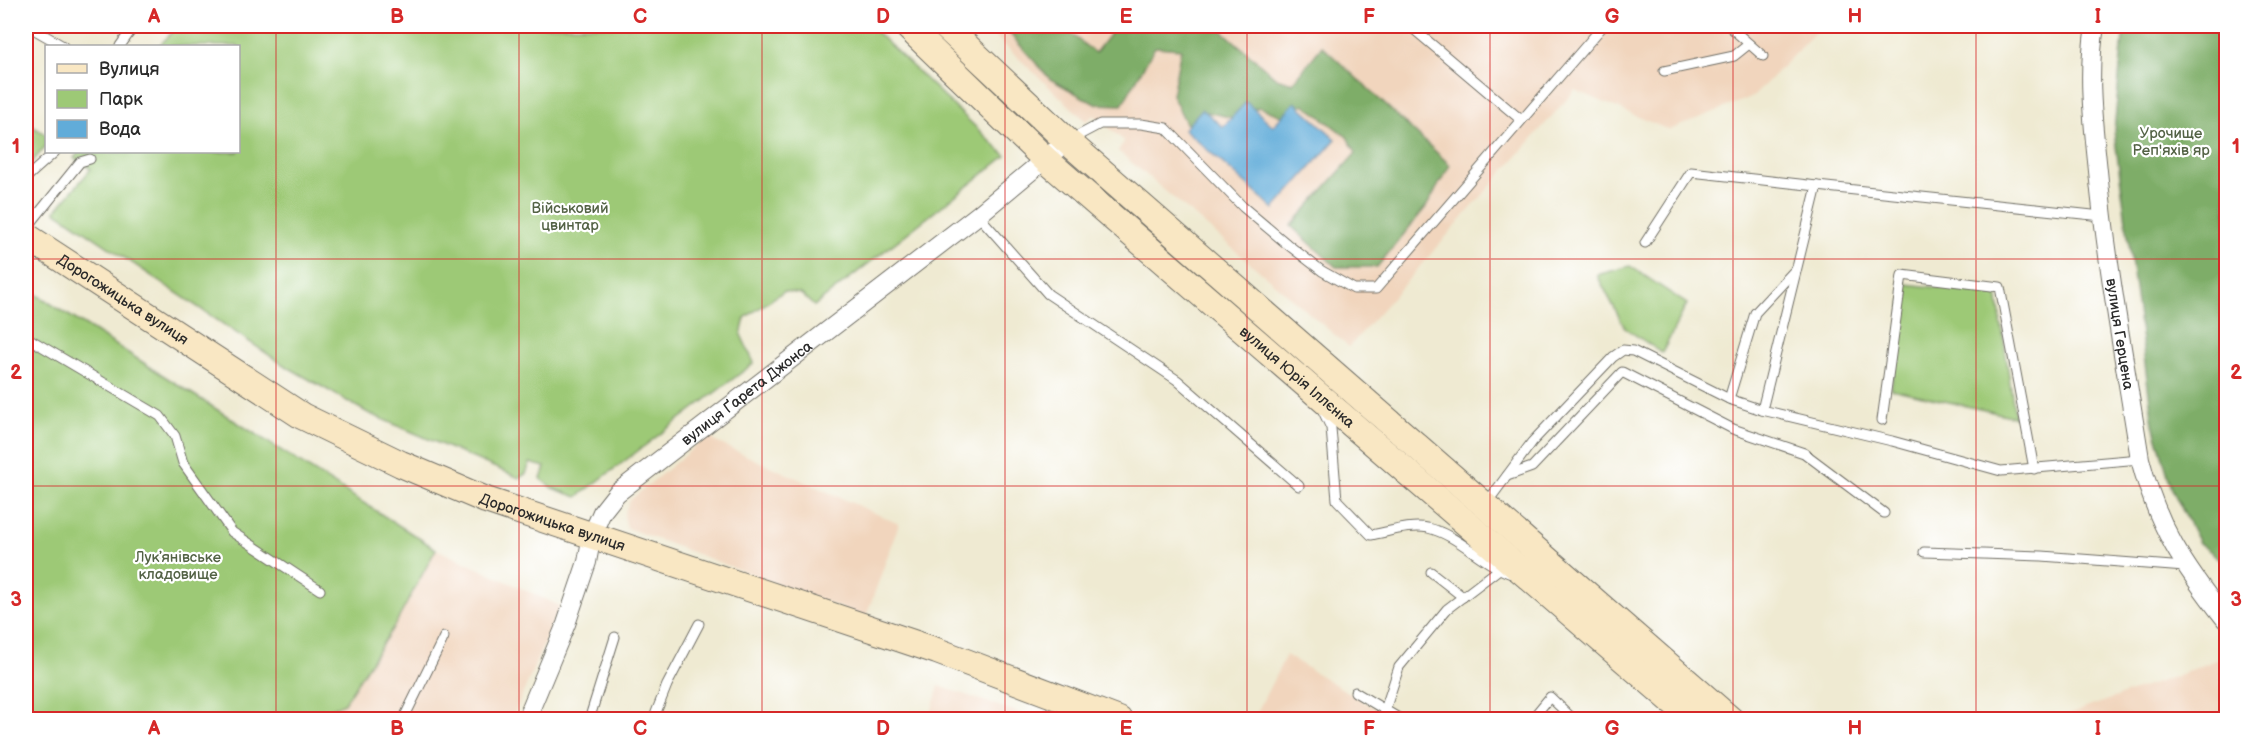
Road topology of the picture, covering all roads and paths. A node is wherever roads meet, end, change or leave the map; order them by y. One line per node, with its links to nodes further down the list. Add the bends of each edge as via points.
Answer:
1 (28, 26): 10 (lane)
2 (134, 26): 11 (lane)
3 (907, 26): 18 (main road, вулиця Юрія Іллєнка)
4 (945, 26): 15 (main road, вулиця Юрія Іллєнка)
5 (1410, 26): 14 (lane)
6 (1603, 26): 14 (lane)
7 (1729, 26): 9 (lane)
8 (2095, 26): 22 (street, вулиця Герцена, via 2090,59 2091,104)
9 (1749, 44): 12 (lane); 13 (lane, via 1734,56)
10 (61, 45)
11 (121, 45)
12 (1763, 56)
13 (1664, 70)
14 (1520, 119): 15 (lane, via 1376,289 1354,289 1322,271 1222,187 1166,128 1100,124)
15 (1067, 141): 18 (street, вулиця Ґарета Джонса); 36 (main road, вулиця Юрія Іллєнка)
16 (54, 153): 19 (lane)
17 (90, 159): 23 (lane, via 80,162)
18 (1045, 159): 21 (street, вулиця Ґарета Джонса); 28 (main road, вулиця Юрія Іллєнка)
19 (26, 178)
20 (1816, 186): 22 (lane); 25 (lane, via 1691,172); 26 (lane)
21 (978, 215): 35 (lane, via 1048,294 1177,380); 38 (street, вулиця Ґарета Джонса, via 617,493 602,512)
22 (2102, 216): 32 (street, вулиця Герцена)
23 (26, 229)
24 (26, 236): 38 (main road, Дорогожицька вулиця, via 302,416 443,482)
25 (1645, 243)
26 (1797, 268): 29 (lane, via 1755,313); 30 (lane)
27 (26, 337): 44 (lane, via 160,416 175,436 183,463 232,532)
28 (1311, 388): 41 (lane, via 1331,428 1337,500 1371,535 1426,527 1445,534); 43 (main road, вулиця Юрія Іллєнка)
29 (1729, 399): 30 (lane); 34 (lane, via 1633,351 1623,350 1532,442)
30 (1762, 410): 33 (lane, via 2001,471)
31 (1882, 420): 33 (lane, via 1902,276 2001,287)
32 (2140, 459): 33 (lane); 40 (street, вулиця Герцена, via 2148,491)
33 (2034, 469)
34 (1507, 476): 36 (lane); 37 (lane, via 1532,467 1622,372 1732,429 1804,453)
35 (1299, 486)
36 (1486, 504): 61 (main road, вулиця Юрія Іллєнка)
37 (1884, 513)
38 (592, 535): 54 (street, вулиця Ґарета Джонса, via 566,624); 57 (main road, Дорогожицька вулиця, via 937,651)
39 (1924, 552): 40 (lane)
40 (2185, 567): 46 (street, вулиця Герцена)
41 (1498, 570): 43 (lane); 45 (lane)
42 (1431, 572): 45 (lane)
43 (1537, 583): 60 (main road, вулиця Юрія Іллєнка)
44 (320, 590)
45 (1463, 597): 51 (lane, via 1447,609 1399,667)
46 (2226, 620)
47 (699, 624): 56 (lane)
48 (444, 637): 53 (lane)
49 (615, 637): 55 (lane)
50 (1354, 692): 51 (lane)
51 (1385, 710): 58 (lane)
52 (1531, 719): 59 (lane, via 1550,697)
53 (403, 720)
54 (525, 720)
55 (589, 720)
56 (653, 720)
57 (1119, 720)
58 (1402, 720)
59 (1574, 720)
60 (1694, 720)
61 (1731, 720)

